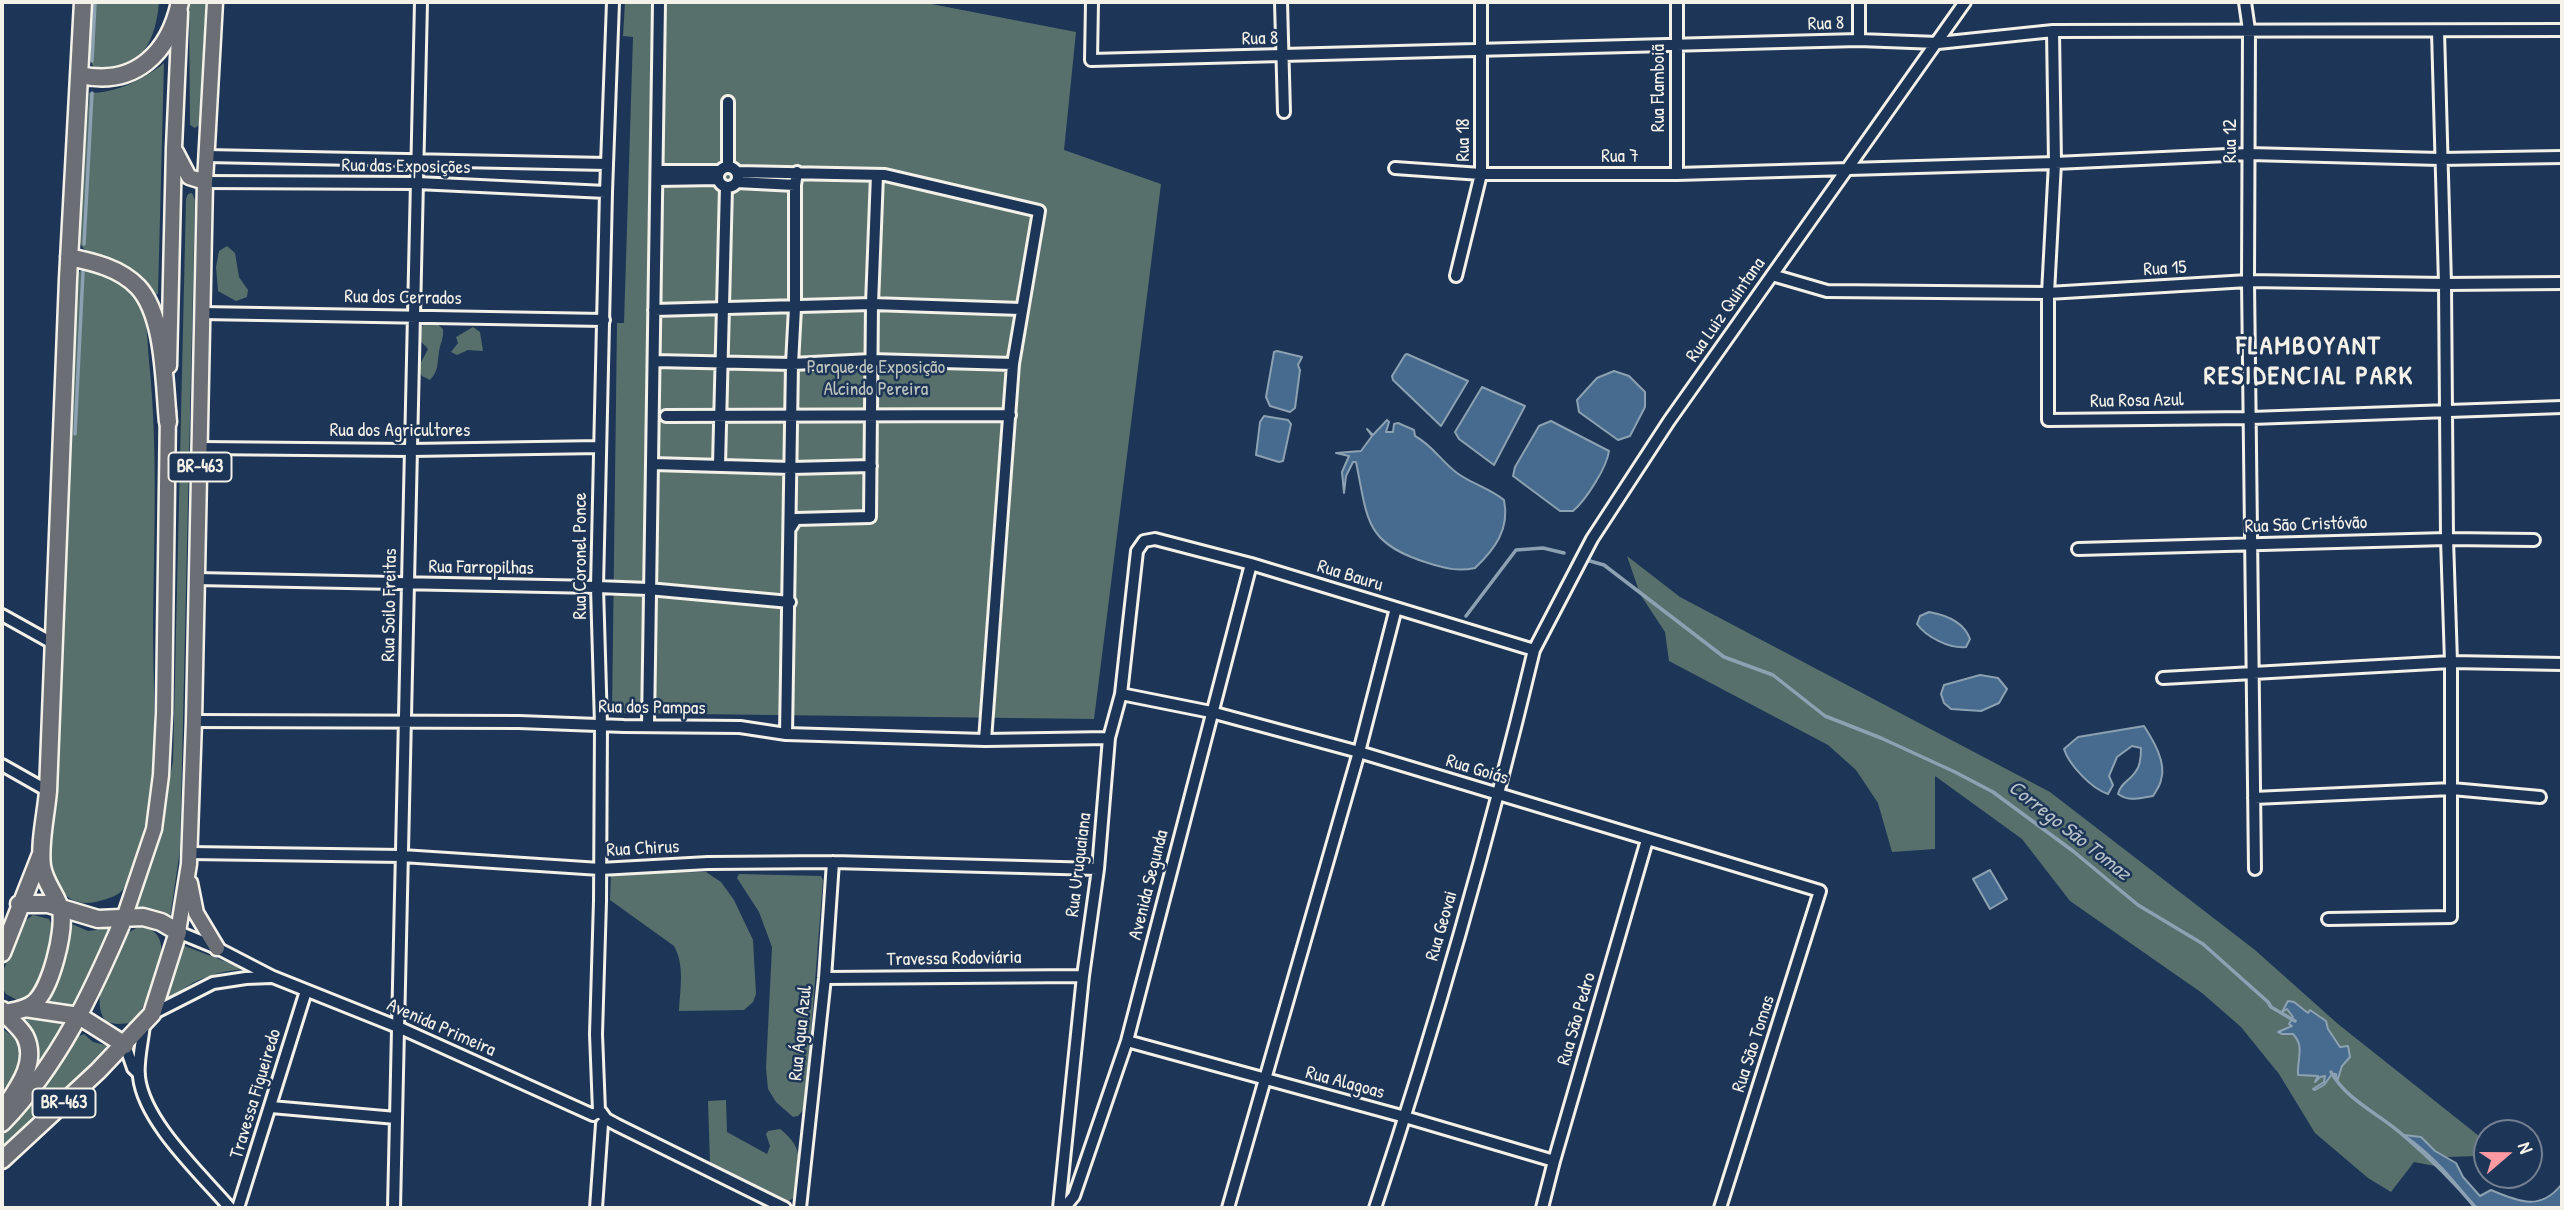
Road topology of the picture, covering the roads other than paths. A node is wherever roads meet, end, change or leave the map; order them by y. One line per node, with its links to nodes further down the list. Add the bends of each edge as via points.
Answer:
1 (83, 2): 23 (highway)
2 (180, 2): 23 (highway, via 170,35 143,65 106,78); 26 (main road, BR-463)
3 (215, 2): 28 (main road, BR-463)
4 (421, 2): 31 (street, Rua Soilo Freitas)
5 (613, 2): 33 (street, Rua Coronel Ponce)
6 (1092, 2): 22 (street, Rua 8, via 1091,60)
7 (1281, 2): 22 (street)
8 (1480, 2): 21 (street, Rua 18)
9 (1677, 2): 20 (street, Rua Flamboiã)
10 (1859, 2): 18 (street)
11 (1965, 2): 19 (street, Rua Luiz Quintana)
12 (2245, 2): 14 (street, Rua 12)
13 (659, 4): 39 (street)
14 (2249, 30): 16 (street, Rua 8); 17 (street, Rua 8); 27 (street, Rua 12)
15 (2562, 30): 16 (street, Rua 8)
16 (2438, 31): 30 (street)
17 (2053, 32): 19 (street, Rua 8); 32 (street)
18 (1859, 40): 19 (street, Rua 8); 20 (street, Rua 8)
19 (1938, 43): 35 (street, Rua Luiz Quintana)
20 (1677, 45): 21 (street, Rua 8); 38 (street, Rua Flamboiã)
21 (1482, 50): 22 (street, Rua 8); 37 (street, Rua 18)
22 (1282, 56): 25 (street)
23 (80, 75): 46 (highway)
24 (727, 102): 41 (street)
25 (1284, 112)
26 (174, 148): 42 (main road, via 189,177); 74 (main road, BR-463)
27 (2249, 155): 30 (street); 32 (street); 49 (street, Rua 12)
28 (206, 156): 31 (street, Rua das Exposições); 42 (main road, BR-463)
29 (2562, 157): 30 (street)
30 (2440, 159): 51 (street)
31 (418, 161): 33 (street, Rua das Exposições); 43 (street, Rua Soilo Freitas)
32 (2055, 163): 35 (street); 52 (street)
33 (607, 164): 45 (street, Rua Coronel Ponce)
34 (1395, 168): 37 (street, Rua 7)
35 (1845, 170): 38 (street, Rua 7); 47 (street, Rua Luiz Quintana)
36 (797, 172): 40 (street); 41 (street); 44 (street)
37 (1481, 174): 38 (street, Rua 7); 48 (street, Rua 18)
38 (1676, 174)
39 (658, 175): 41 (street); 56 (street)
40 (877, 175): 53 (street); 55 (street, via 1039,211)
41 (728, 177): 44 (street); 57 (street)
42 (205, 182): 43 (street, Rua das Exposições); 58 (main road, BR-463)
43 (417, 183): 45 (street, Rua das Exposições); 59 (street, Rua Soilo Freitas)
44 (795, 185): 54 (street)
45 (606, 192): 60 (street, Rua Coronel Ponce)
46 (69, 257): 74 (highway, via 112,269 146,298 159,341); 96 (highway)
47 (1772, 275): 52 (street, Rua 15, via 1827,291); 97 (street, Rua Luiz Quintana, via 1592,539)
48 (1456, 276)
49 (2248, 281): 51 (street, Rua 15); 52 (street, Rua 15); 73 (street, Rua 12)
50 (2562, 283): 51 (street, Rua 15)
51 (2445, 284): 67 (street)
52 (2048, 293): 73 (street, Rua Rosa Azul, via 2048,420)
53 (872, 304): 54 (street); 55 (street); 61 (street)
54 (795, 308): 57 (street); 64 (street)
55 (1021, 309): 65 (street)
56 (654, 310): 57 (street); 62 (street)
57 (724, 310): 63 (street)
58 (202, 313): 59 (street, Rua dos Cerrados); 76 (main road, BR-463)
59 (414, 315): 60 (street, Rua dos Cerrados); 77 (street, Rua Soilo Freitas)
60 (604, 320): 75 (street, Rua Coronel Ponce)
61 (871, 360): 64 (street); 65 (street); 68 (street)
62 (655, 361): 63 (street); 78 (street)
63 (723, 363): 64 (street); 72 (street)
64 (792, 364): 69 (street)
65 (1013, 364): 70 (street)
66 (2562, 407): 67 (street, Rua Rosa Azul)
67 (2446, 412): 73 (street, Rua Rosa Azul); 84 (street)
68 (871, 414): 69 (street); 70 (street); 80 (street)
69 (791, 415): 72 (street); 81 (street)
70 (1010, 415): 110 (street)
71 (666, 416): 72 (street)
72 (723, 416): 79 (street)
73 (2251, 418): 86 (street, Rua 12)
74 (168, 422): 129 (main road, BR-463, via 161,775 154,829)
75 (600, 447): 77 (street, Rua dos Agricultores); 91 (street, Rua Coronel Ponce)
76 (200, 448): 77 (street, Rua dos Agricultores); 89 (main road, BR-463)
77 (411, 450): 90 (street, Rua Soilo Freitas)
78 (653, 464): 79 (street); 92 (street)
79 (719, 466): 81 (street)
80 (871, 466): 81 (street); 82 (street, via 870,517 796,519)
81 (791, 468): 82 (street)
82 (791, 527): 93 (street)
83 (1155, 539): 88 (street, Rua Bauru); 102 (street, Rua Uruguaiana, via 1144,541 1137,551)
84 (2447, 539): 85 (street, Rua São Cristóvão); 86 (street, Rua São Cristóvão); 98 (street)
85 (2534, 540)
86 (2252, 545): 87 (street, Rua São Cristóvão); 100 (street, Rua 12)
87 (2078, 549)
88 (1251, 564): 94 (street, Rua Bauru); 103 (street, Avenida Segunda)
89 (197, 579): 90 (street, Rua Farropilhas); 104 (main road, BR-463)
90 (408, 585): 91 (street, Rua Farropilhas); 105 (street, Rua Soilo Freitas)
91 (597, 587): 92 (street, Rua Farropilhas); 106 (street, Rua Coronel Ponce)
92 (648, 589): 93 (street, Rua Farropilhas); 107 (street)
93 (790, 602): 108 (street)
94 (1396, 608): 97 (street, Rua Bauru); 111 (street)
95 (2, 615): 96 (street)
96 (54, 644): 114 (highway)
97 (1534, 650): 115 (street, Rua Geovai)
98 (2451, 662): 99 (street); 100 (street); 113 (street)
99 (2562, 664)
100 (2253, 674): 101 (street); 117 (street, Rua 12)
101 (2163, 678)
102 (1121, 694): 103 (street, Rua Goiás); 109 (street, Rua Uruguaiana)
103 (1211, 712): 111 (street, Rua Goiás); 144 (street, Avenida Segunda)
104 (194, 721): 105 (street, Rua dos Pampas); 121 (main road, BR-463)
105 (405, 722): 106 (street, Rua dos Pampas); 120 (street, Rua Soilo Freitas)
106 (601, 725): 107 (street, Rua dos Pampas); 123 (street, Rua Coronel Ponce)
107 (648, 726): 108 (street, Rua dos Pampas, via 740,727)
108 (786, 734): 110 (street, Rua dos Pampas)
109 (1109, 738): 110 (street, Rua dos Pampas); 124 (street, Rua Uruguaiana)
110 (985, 740)
111 (1359, 752): 115 (street, Rua Goiás); 147 (street)
112 (2, 765): 114 (street)
113 (2452, 789): 116 (street); 117 (street); 130 (street, via 2451,917)
114 (48, 791): 119 (highway)
115 (1498, 795): 118 (street, Rua Goiás); 150 (street, Rua Geovai)
116 (2540, 797)
117 (2254, 798): 125 (street, Rua 12)
118 (1647, 840): 126 (street, Rua Goiás); 155 (street, Rua São Pedro)
119 (43, 849): 127 (highway); 128 (highway, via 46,880)
120 (402, 856): 121 (street, Rua Chirus); 123 (street, Rua Chirus); 142 (street, Rua Soilo Freitas)
121 (189, 859): 131 (main road, BR-463); 132 (main road, via 196,913)
122 (833, 862): 123 (street, Rua Chirus); 124 (street, Rua Chirus); 136 (street, Rua Água Azul)
123 (600, 869): 152 (street, Rua Coronel Ponce, via 596,1034)
124 (1098, 869): 134 (street, Rua Uruguaiana)
125 (2255, 869)
126 (1821, 891): 166 (street, Rua São Tomas)
127 (19, 904): 128 (highway); 133 (highway)
128 (60, 908): 129 (highway, via 98,919); 138 (highway, via 61,939 46,984 35,1002)
129 (124, 918): 131 (highway, via 161,922); 141 (highway, BR-463, via 90,995)
130 (2328, 919)
131 (178, 932): 132 (street, Avenida Primeira); 140 (highway, BR-463)
132 (217, 948): 135 (street, Avenida Primeira)
133 (2, 953)
134 (1083, 976): 136 (street, Travessa Rodoviária); 162 (street, Rua Uruguaiana)
135 (274, 977): 137 (street, Avenida Primeira); 140 (street, Avenida Primeira, via 213,983)
136 (825, 978): 161 (street, Rua Água Azul)
137 (306, 991): 142 (street, Avenida Primeira); 148 (street, Travessa Figueiredo)
138 (25, 1008): 139 (highway); 141 (highway)
139 (2, 1012): 149 (highway, via 25,1036 29,1049 24,1077)
140 (148, 1018): 143 (highway, via 129,1030); 145 (highway, BR-463); 146 (street)
141 (86, 1019): 143 (highway); 153 (highway, BR-463)
142 (398, 1027): 151 (street, Rua Soilo Freitas); 152 (street, Avenida Primeira)
143 (110, 1034): 145 (highway)
144 (1127, 1041): 147 (street, Rua Alagoas); 162 (street, Avenida Segunda, via 1074,1196)
145 (125, 1045): 146 (street); 154 (highway, BR-463)
146 (139, 1074): 156 (street, via 159,1125)
147 (1267, 1080): 150 (street, Rua Alagoas); 163 (street)
148 (271, 1107): 151 (street); 157 (street, Travessa Figueiredo)
149 (2, 1112)
150 (1405, 1117): 155 (street, Rua Alagoas); 164 (street, Rua Geovai)
151 (396, 1118): 158 (street, Rua Soilo Freitas)
152 (600, 1118): 159 (street, Rua Coronel Ponce); 160 (street, Avenida Primeira)
153 (2, 1123)
154 (2, 1160)
155 (1554, 1161): 165 (street, Rua São Pedro)
156 (230, 1208)
157 (238, 1208)
158 (394, 1208)
159 (596, 1208)
160 (785, 1208)
161 (800, 1208)
162 (1062, 1208)
163 (1228, 1208)
164 (1375, 1208)
165 (1542, 1208)
166 (1720, 1208)

